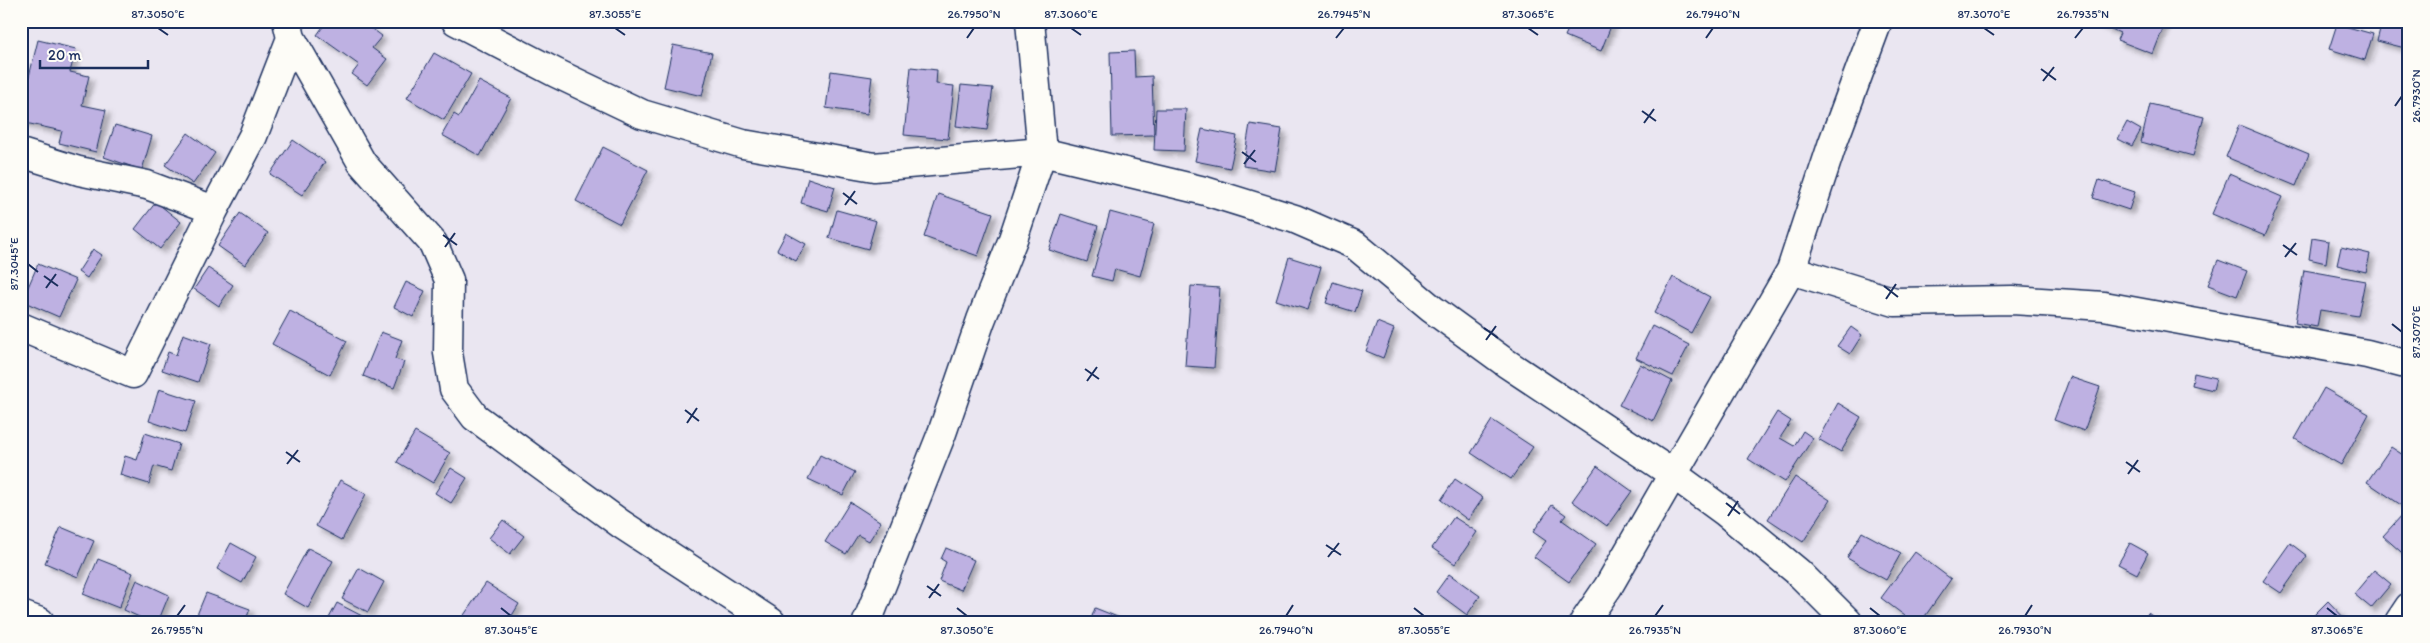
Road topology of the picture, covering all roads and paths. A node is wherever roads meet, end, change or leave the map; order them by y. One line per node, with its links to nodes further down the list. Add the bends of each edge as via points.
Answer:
1 (456, 21): 5 (street, via 556,74 642,114 743,144 874,167)
2 (1030, 21): 5 (street)
3 (1878, 21): 8 (street, via 1832,145)
4 (289, 30): 7 (street, via 253,136); 15 (street, via 362,163 432,243 449,280 448,353 454,389 475,417 621,524)
5 (1042, 152): 11 (street, via 1205,190 1294,219 1355,245 1432,309 1506,363); 16 (street, via 942,433)
6 (21, 153): 7 (street, via 147,185)
7 (214, 210): 9 (street, via 133,374)
8 (1791, 270): 10 (street, via 1895,302 2012,300 2104,306 2367,354); 11 (street)
9 (21, 327)
10 (2409, 365)
11 (1673, 474): 17 (street, via 1608,587); 18 (street, via 1798,572)
12 (2409, 607): 19 (street)
13 (21, 615): 14 (street)
14 (40, 622)
15 (771, 622)
16 (867, 622)
17 (1584, 622)
18 (1848, 622)
19 (2399, 622)

